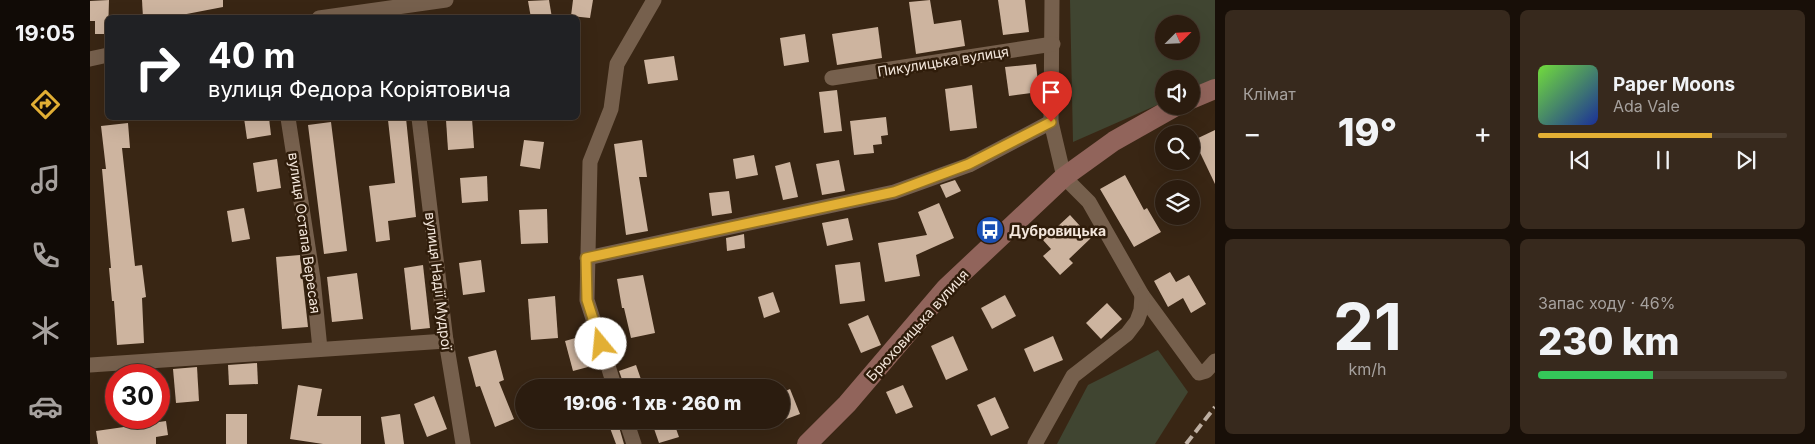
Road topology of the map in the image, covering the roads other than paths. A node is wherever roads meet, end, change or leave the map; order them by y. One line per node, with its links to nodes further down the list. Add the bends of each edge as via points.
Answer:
1 (446, 0): 4 (street)
2 (654, 0): 17 (street, via 617,64 611,110 590,162)
3 (1052, 0): 6 (street)
4 (406, 12): 5 (street)
5 (363, 15)
6 (1053, 44): 9 (street, Пикулицька вулиця); 15 (street)
7 (105, 56): 8 (street)
8 (90, 59)
9 (832, 78)
10 (1215, 89): 11 (main road)
11 (1200, 95)
12 (1160, 115): 16 (main road, Брюховицька вулиця, via 1114,140)
13 (288, 120): 20 (street, вулиця Остапа Вересая, via 313,279)
14 (419, 120): 19 (street, вулиця Надії Мудрої)
15 (1051, 122): 16 (street); 17 (street, via 969,164 894,192)
16 (1064, 177): 18 (street, via 1089,202); 27 (main road, Брюховицька вулиця, via 946,288 847,404)
17 (586, 258): 23 (street, via 587,300)
18 (1142, 296): 21 (street, via 1199,373 1206,371); 28 (street, via 1141,310 1127,334 1073,376)
19 (446, 342): 20 (street); 25 (street, вулиця Надії Мудрої)
20 (320, 349): 22 (street)
21 (1215, 361)
22 (90, 365)
23 (612, 379)
24 (629, 429): 26 (street)
25 (463, 444)
26 (634, 444)
27 (806, 444)
28 (1035, 444)

